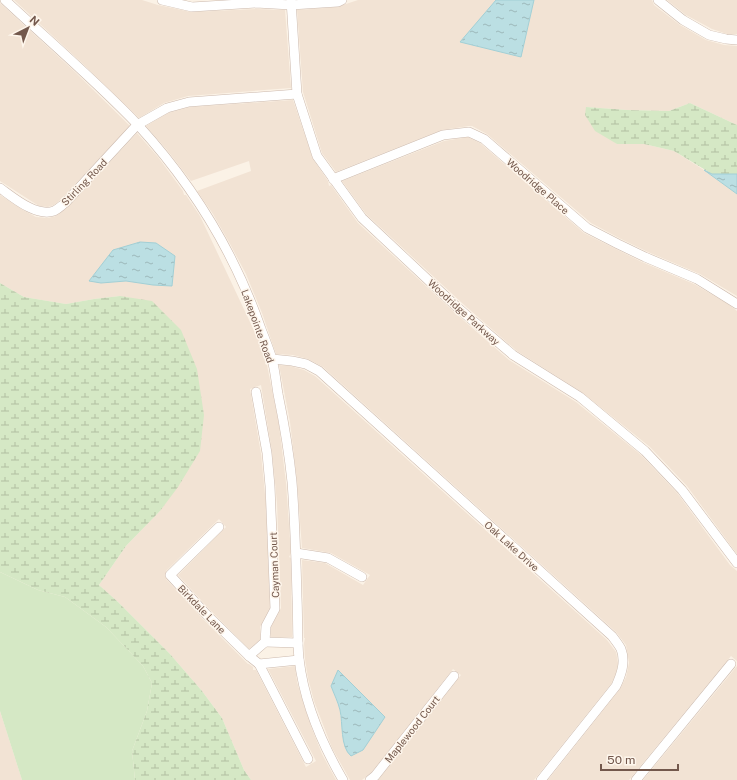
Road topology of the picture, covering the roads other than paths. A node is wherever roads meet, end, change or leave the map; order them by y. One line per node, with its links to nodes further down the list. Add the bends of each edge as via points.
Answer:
1 (5, 0): 8 (street, Lakepointe Road, via 84,72)
2 (162, 0): 5 (street, via 192,6)
3 (342, 0): 5 (street)
4 (658, 0): 6 (street, via 683,20 709,35)
5 (291, 2): 7 (street, Woodridge Parkway)
6 (737, 40)
7 (297, 94): 8 (street, Stirling Road, via 189,102 167,108); 9 (street, Woodridge Parkway, via 317,156)
8 (137, 125): 10 (street, Stirling Road, via 56,210 37,211); 12 (street, Lakepointe Road, via 188,188 224,245 256,315)
9 (333, 178): 11 (street, Woodridge Place, via 443,136 469,132 484,138 587,228 697,279); 16 (street, Woodridge Parkway, via 362,218 458,308 513,355 580,397 645,451 682,490)
10 (0, 188)
11 (737, 304)
12 (272, 359): 15 (street, Lakepointe Road, via 292,482); 28 (street, Oak Lake Drive, via 306,364 319,372 612,636 621,649 623,662 616,686)
13 (256, 392): 18 (street, Cayman Court, via 270,486 275,609 266,626)
14 (219, 527): 20 (street, Birkdale Lane, via 170,575)
15 (296, 553): 17 (street, via 328,558); 19 (street, Lakepointe Road)
16 (737, 563)
17 (362, 577)
18 (265, 642): 19 (street); 20 (street)
19 (298, 643): 21 (street, Lakepointe Road)
20 (248, 656): 22 (street)
21 (299, 660): 22 (street); 26 (street, Lakepointe Road, via 309,703 327,751)
22 (259, 664): 25 (street)
23 (731, 664): 29 (street)
24 (454, 676): 27 (street, Maplewood Court, via 376,776)
25 (308, 759)
26 (343, 780)
27 (370, 780)
28 (541, 780)
29 (636, 780)

